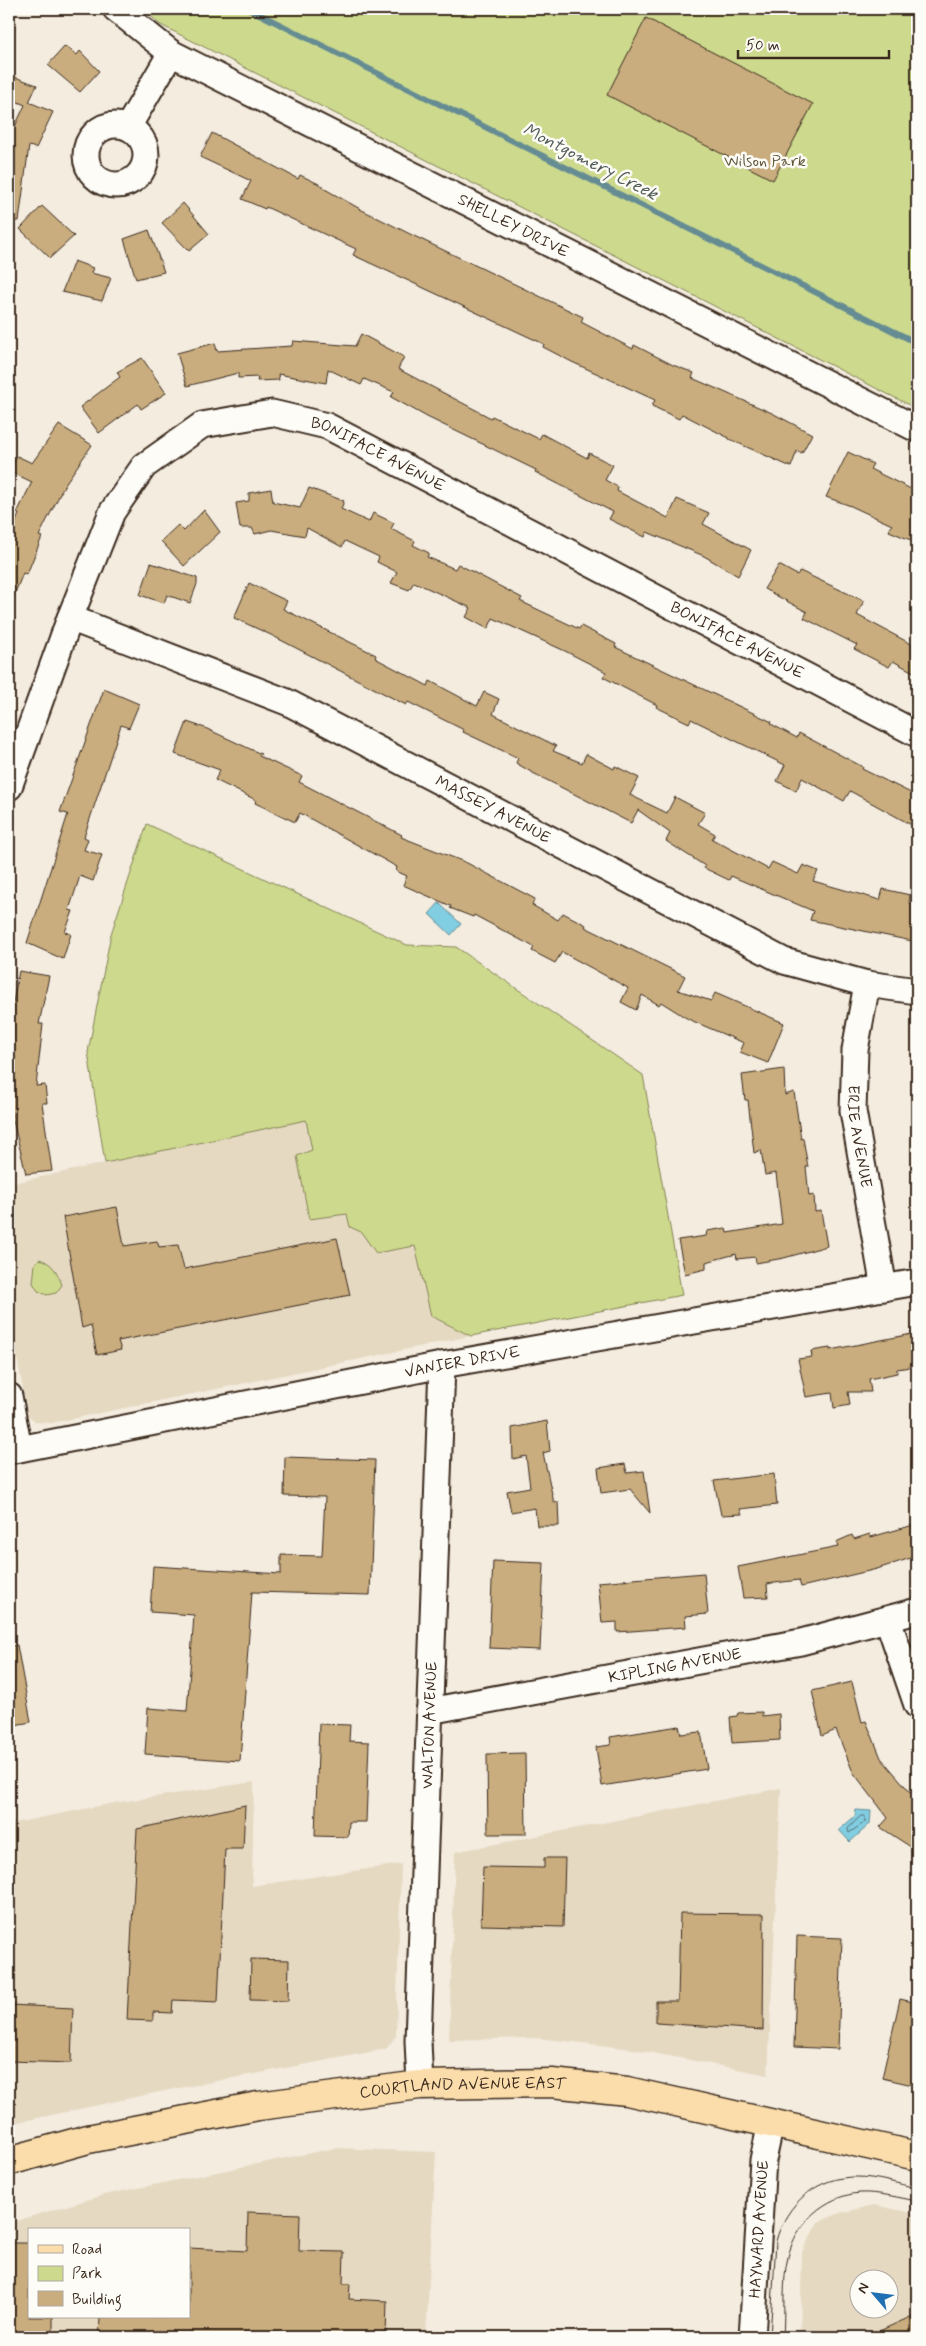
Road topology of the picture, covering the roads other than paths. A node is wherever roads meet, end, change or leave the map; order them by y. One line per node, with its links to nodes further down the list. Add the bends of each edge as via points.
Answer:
1 (116, 9): 2 (street, SHELLEY DRIVE)
2 (171, 53): 3 (street); 4 (street, SHELLEY DRIVE)
3 (128, 127)
4 (917, 429)
5 (70, 618): 6 (street, BONIFACE AVENUE, via 112,512 144,466 202,425 272,413 327,426); 7 (street, BONIFACE AVENUE); 8 (street, MASSEY AVENUE, via 287,702 784,961)
6 (917, 734)
7 (9, 787)
8 (867, 984): 9 (street, MASSEY AVENUE); 11 (street, ERIE AVENUE, via 855,1050 853,1111)
9 (917, 991)
10 (917, 1282): 11 (street, VANIER DRIVE)
11 (884, 1288): 12 (street, VANIER DRIVE)
12 (442, 1364): 14 (street, VANIER DRIVE); 18 (street, WALTON AVENUE)
13 (9, 1396): 14 (street)
14 (14, 1450)
15 (917, 1611): 16 (street, KIPLING AVENUE)
16 (888, 1620): 17 (street); 18 (street, KIPLING AVENUE, via 801,1642)
17 (917, 1705)
18 (429, 1712): 19 (street, WALTON AVENUE, via 418,2041)
19 (420, 2085): 20 (main road, COURTLAND AVENUE EAST, via 552,2083 627,2092); 22 (main road, COURTLAND AVENUE EAST, via 220,2113 88,2138)
20 (771, 2123): 21 (main road, COURTLAND AVENUE EAST); 23 (street, HAYWARD AVENUE, via 763,2160)
21 (917, 2156)
22 (9, 2162)
23 (752, 2337)

